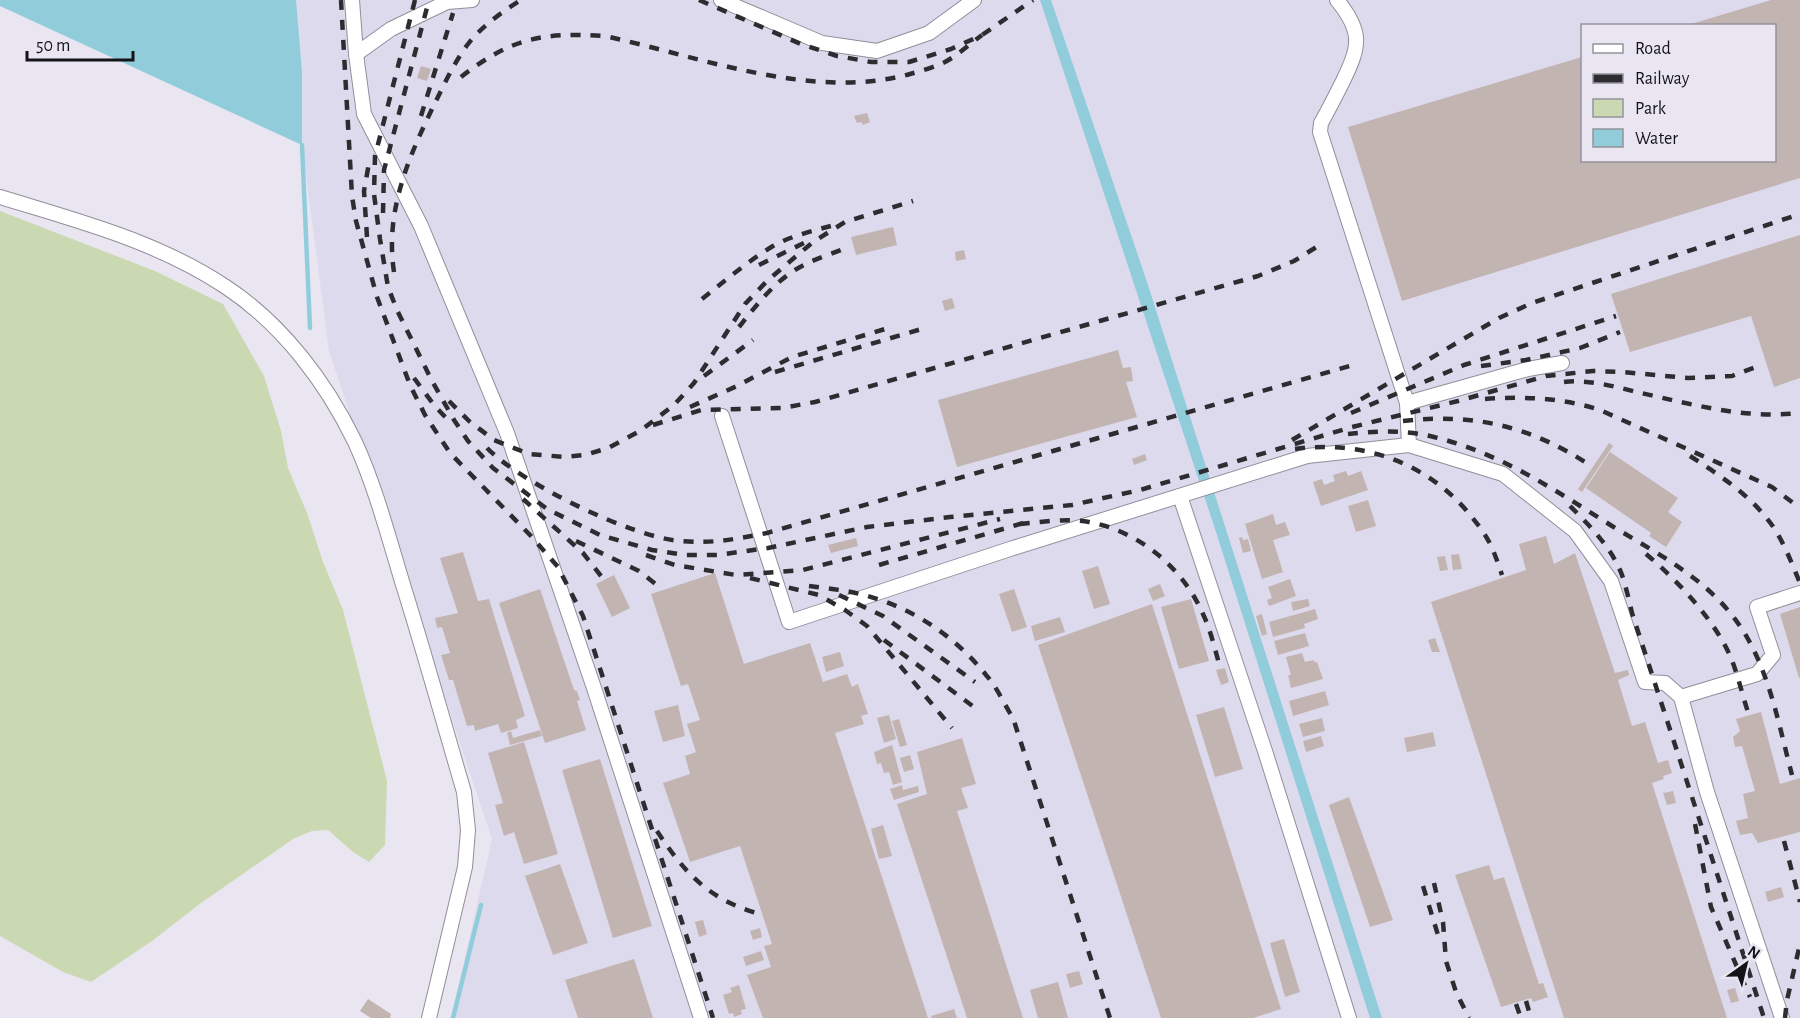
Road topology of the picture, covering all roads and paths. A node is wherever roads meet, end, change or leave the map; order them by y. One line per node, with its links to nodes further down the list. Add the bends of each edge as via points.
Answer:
1 (352, 0): 6 (street)
2 (472, 0): 6 (street, via 447,2 391,29)
3 (721, 0): 4 (street, via 822,43 877,51 929,33)
4 (974, 0)
5 (1338, 0): 9 (street, via 1349,14 1357,40 1355,57 1320,132)
6 (356, 54): 16 (street, via 364,114 421,226 507,433)
7 (0, 197): 15 (street, via 137,240 227,288 261,315 299,354 341,416 360,453 377,502 464,792 468,830 465,867)
8 (1562, 363): 9 (street)
9 (1407, 403): 11 (street)
10 (722, 416): 12 (street, via 789,622)
11 (1409, 445): 12 (street, via 1307,456); 14 (street, via 1503,474 1575,531 1611,581 1645,682 1665,683)
12 (1180, 496): 17 (street)
13 (1800, 593): 14 (street, via 1757,607 1773,655 1757,674)
14 (1681, 697): 18 (street, via 1707,792)
15 (429, 1018)
16 (701, 1018)
17 (1349, 1018)
18 (1782, 1018)

